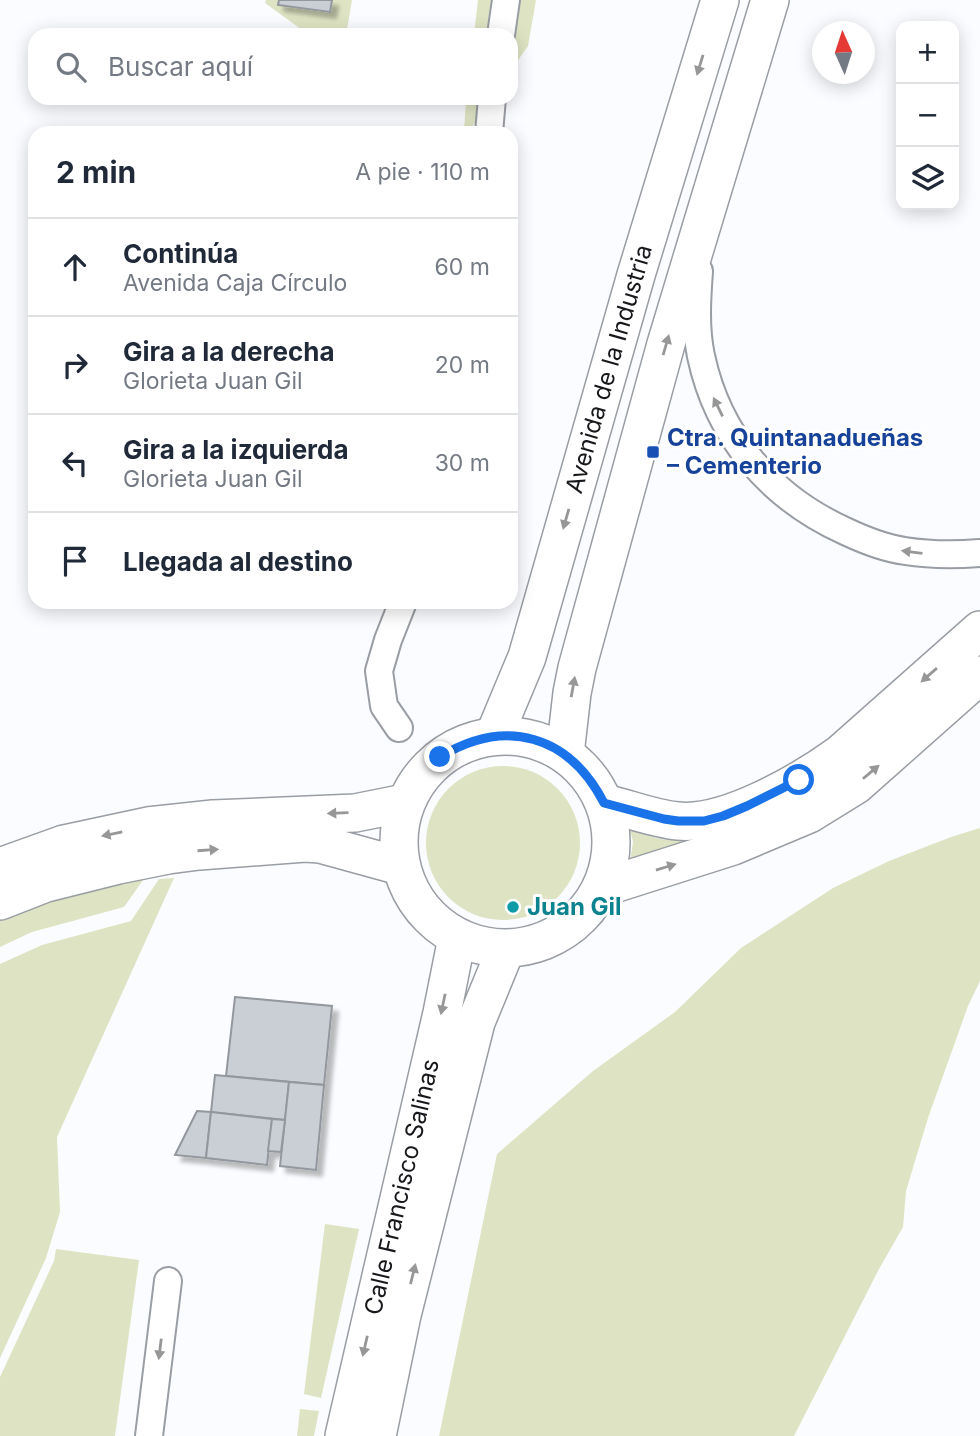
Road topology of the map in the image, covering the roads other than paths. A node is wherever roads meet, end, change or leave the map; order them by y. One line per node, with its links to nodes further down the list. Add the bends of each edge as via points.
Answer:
1 (506, 0): 4 (street)
2 (720, 0): 12 (main road, Avenida de la Industria, one-way to 12, via 527,657)
3 (766, 15): 7 (street, Avenida de la Industria, one-way to 3, via 904,551 829,524 797,505 766,478 740,448 714,400 699,342 700,259); 13 (main road, Avenida de la Industria, one-way to 3, via 580,655 666,344)
4 (501, 28)
5 (491, 105): 6 (street)
6 (490, 126)
7 (980, 553)
8 (400, 609): 11 (street, via 379,671 384,706)
9 (980, 630): 15 (main road, one-way to 15, via 840,754 766,797 723,816 693,822)
10 (980, 675): 18 (main road, one-way to 10, via 733,846 809,814 856,785)
11 (399, 728)
12 (494, 736): 13 (main road, via 543,743); 14 (main road, via 456,747 440,757)
13 (565, 754): 15 (main road, via 594,784)
14 (405, 803): 16 (main road, via 398,834); 17 (main road, one-way to 17, via 355,813 148,826 64,844)
15 (604, 803): 18 (main road, via 611,831 610,860)
16 (400, 866): 19 (main road, one-way to 16, via 58,880 198,851 320,844); 20 (main road, via 421,908)
17 (0, 867)
18 (601, 888): 21 (main road, via 589,908 552,938)
19 (0, 901)
20 (457, 938): 21 (main road); 24 (main road, Calle Francisco Salinas, one-way to 24)
21 (506, 949): 25 (main road, Calle Francisco Salinas, one-way to 21, via 402,1315 477,1022)
22 (168, 1281): 23 (street, one-way to 23)
23 (149, 1436)
24 (345, 1436)
25 (377, 1436)

